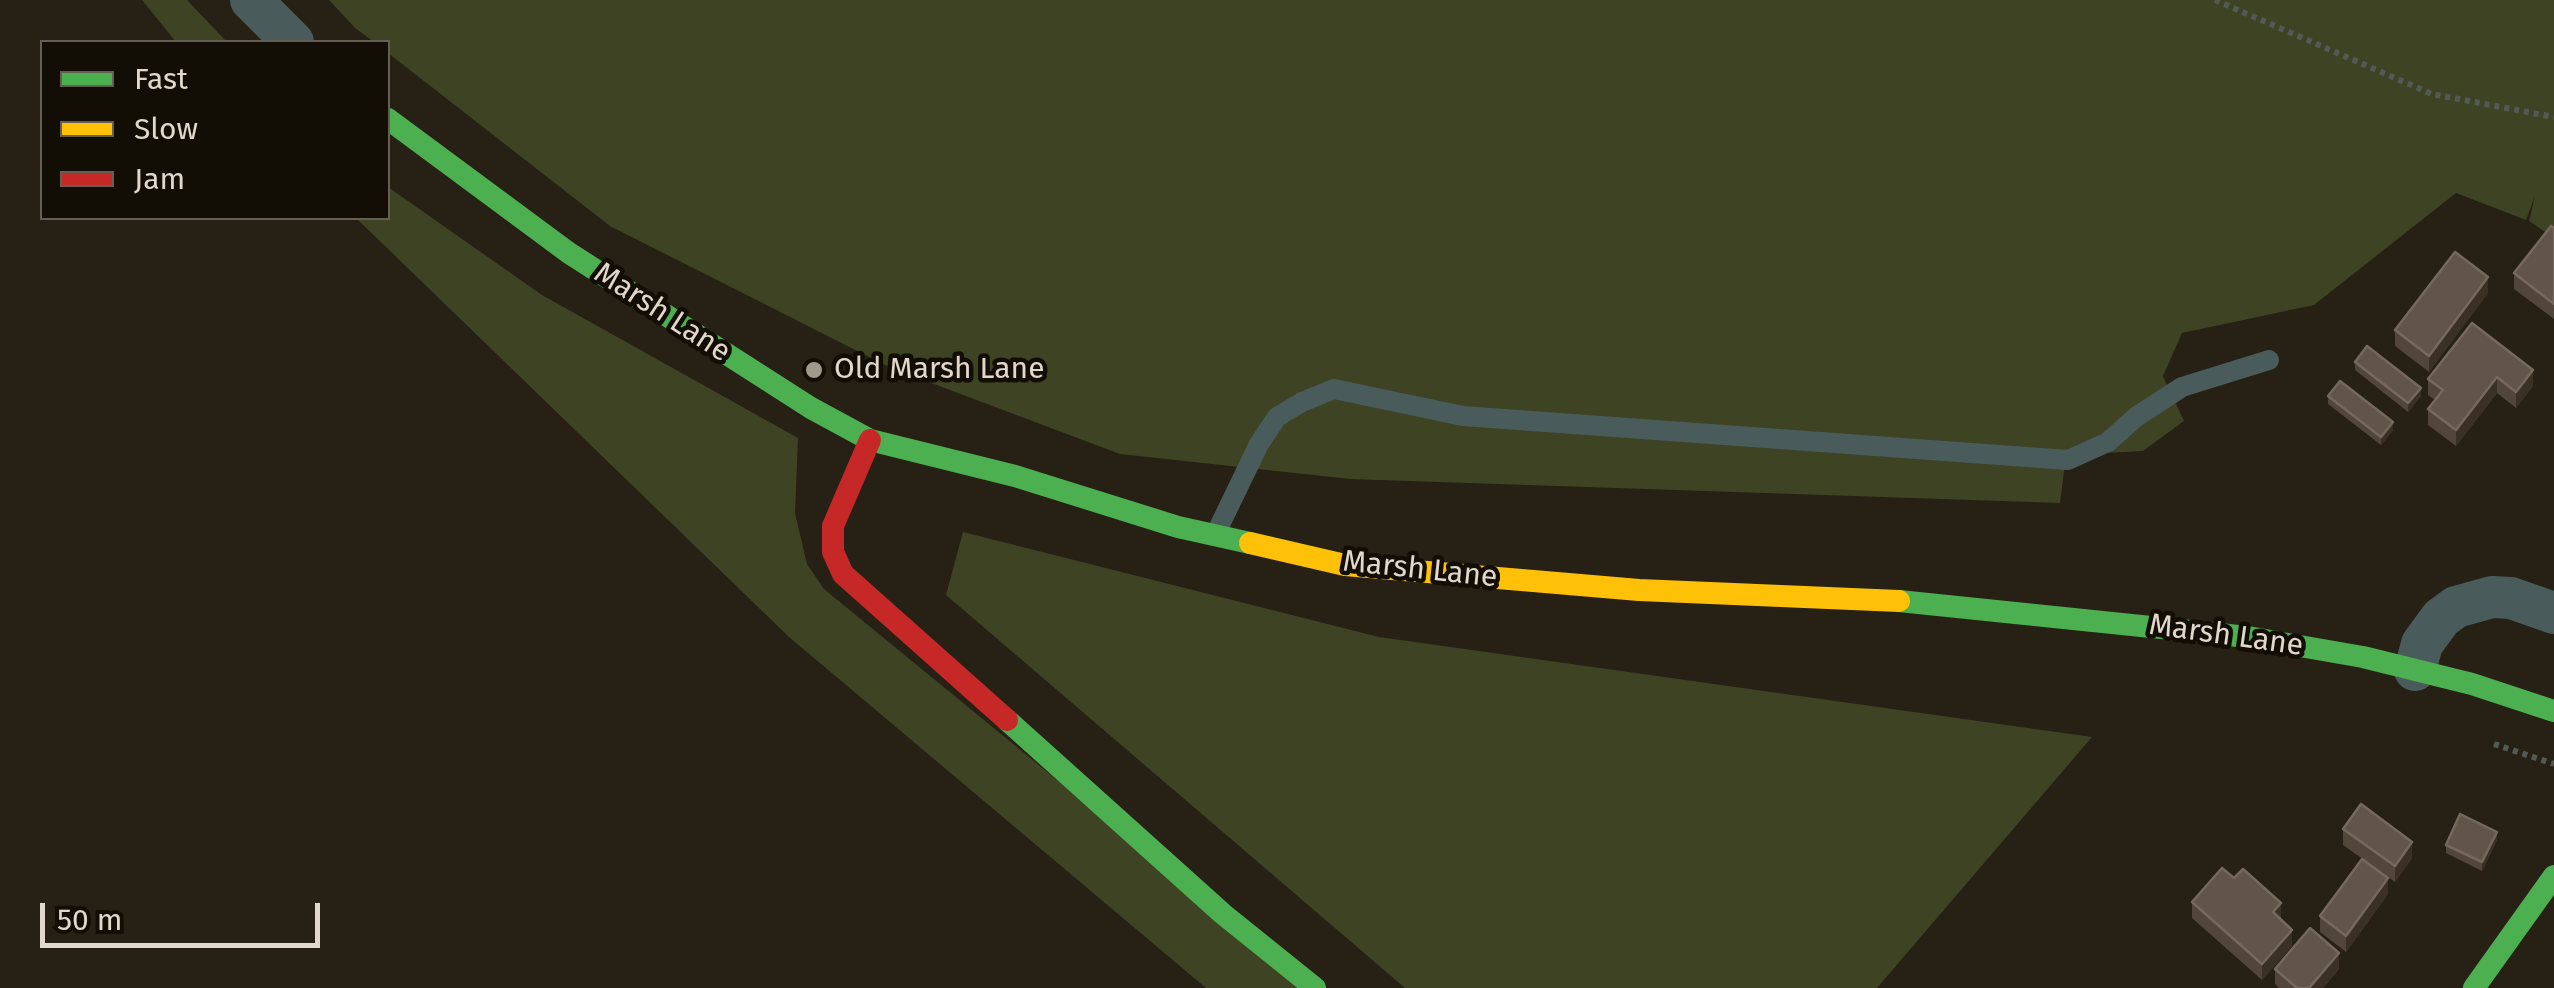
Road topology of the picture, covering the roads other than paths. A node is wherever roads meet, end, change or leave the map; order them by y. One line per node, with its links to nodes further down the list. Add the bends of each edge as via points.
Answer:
1 (251, 0): 2 (street)
2 (292, 40)
3 (390, 119): 5 (street, Marsh Lane, via 569,253)
4 (2269, 360): 6 (lane, via 2182,387 2108,442 2068,460 1463,416 1334,389 1277,417)
5 (870, 440): 6 (street, Marsh Lane); 11 (street, via 832,526 843,574 1223,914)
6 (1215, 535): 8 (street, Marsh Lane, via 1346,565 1639,590 1936,602 2248,636)
7 (2554, 614): 8 (street, via 2510,598 2456,607 2422,644)
8 (2415, 670): 9 (street, Marsh Lane)
9 (2554, 712)
10 (2554, 876): 12 (street)
11 (1315, 988)
12 (2474, 988)

